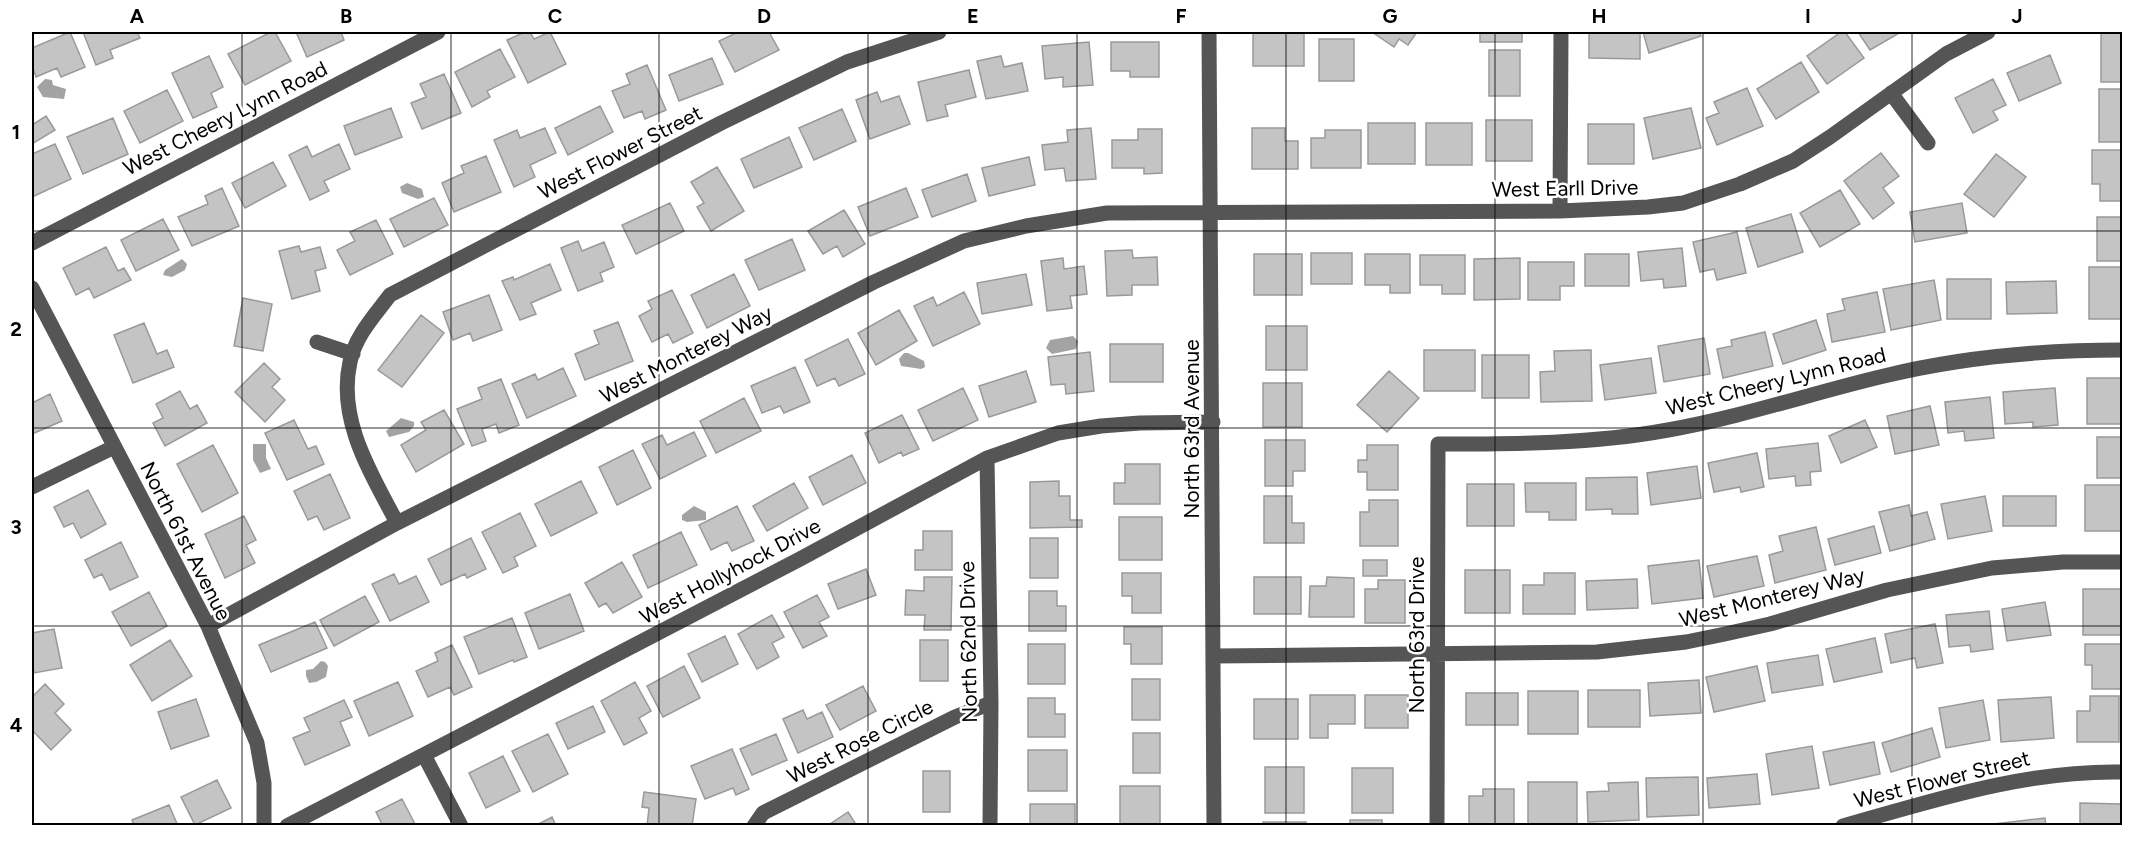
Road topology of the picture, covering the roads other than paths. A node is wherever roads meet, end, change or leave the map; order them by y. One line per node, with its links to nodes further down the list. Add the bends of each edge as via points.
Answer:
1 (438, 32): 10 (street, West Cheery Lynn Road)
2 (939, 32): 14 (street, West Flower Street, via 847,62 390,295 364,329)
3 (1209, 32): 9 (street, North 63rd Avenue)
4 (1561, 32): 8 (street)
5 (1988, 32): 6 (street, West Earll Drive, via 1946,54)
6 (1891, 93): 7 (street); 8 (street, West Earll Drive, via 1793,161 1740,184 1683,202)
7 (1928, 143)
8 (1560, 211): 9 (street, West Earll Drive)
9 (1211, 213): 15 (street, North 63rd Avenue); 20 (street, West Monterey Way, via 1107,213 964,241 874,282)
10 (32, 243)
11 (32, 288): 17 (street, North 61st Avenue)
12 (317, 342): 14 (street)
13 (2122, 350): 16 (street, West Cheery Lynn Road, via 2020,354 1942,363 1748,413 1622,437 1545,443)
14 (353, 354): 20 (street, West Flower Street, via 347,403 360,450)
15 (1213, 422): 18 (street, West Hollyhock Drive, via 1140,423 1058,433); 24 (street, North 63rd Avenue)
16 (1438, 444): 23 (street, North 63rd Drive)
17 (114, 447): 19 (street); 22 (street, North 61st Avenue)
18 (987, 458): 25 (street, North 62nd Drive); 26 (street, West Hollyhock Drive)
19 (32, 487)
20 (397, 523): 22 (street, West Monterey Way)
21 (2122, 562): 23 (street, West Monterey Way, via 2063,562 1972,572 1887,590 1770,624 1676,643 1597,652)
22 (208, 626): 28 (street, North 61st Avenue, via 257,743 264,783)
23 (1436, 654): 24 (street, West Monterey Way); 34 (street, North 63rd Drive)
24 (1213, 656): 33 (street, North 63rd Avenue)
25 (991, 703): 31 (street, West Rose Circle, via 955,717 763,813); 32 (street, North 62nd Drive)
26 (424, 755): 29 (street, West Hollyhock Drive); 30 (street)
27 (2122, 772): 35 (street, West Flower Street, via 2019,779)
28 (264, 825)
29 (287, 825)
30 (461, 825)
31 (754, 825)
32 (990, 825)
33 (1214, 825)
34 (1437, 825)
35 (1843, 825)

